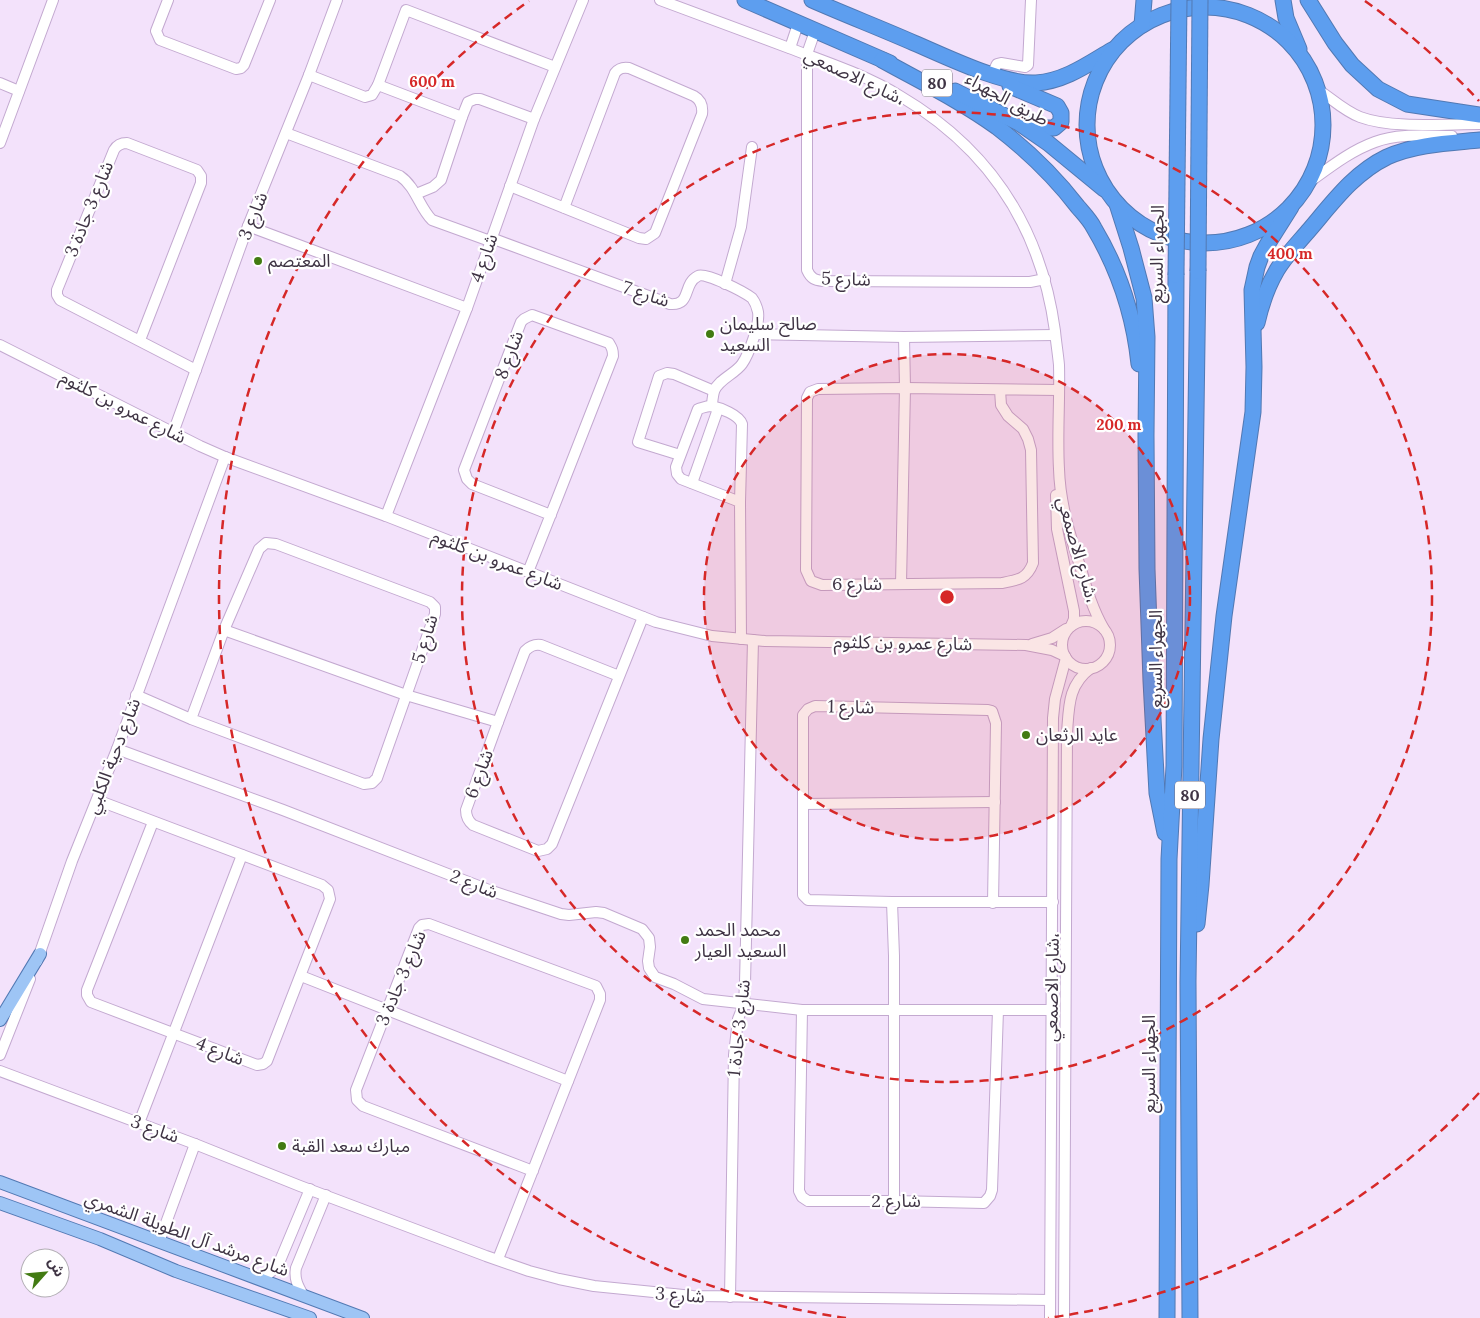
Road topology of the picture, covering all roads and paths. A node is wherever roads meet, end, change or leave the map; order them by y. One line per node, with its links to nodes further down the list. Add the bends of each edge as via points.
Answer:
1 (53, 0): 30 (street)
2 (168, 0): 3 (street, via 156,31 160,40 236,69 244,65)
3 (270, 0)
4 (337, 0): 26 (street, شارع 3)
5 (583, 0): 23 (street, شارع 4)
6 (660, 0): 18 (street, شارع الاصمعي،)
7 (745, 0): 15 (highway, طريق الجهراء / 80)
8 (812, 0): 24 (highway, طريق الجهراء / 80)
9 (1031, 0): 25 (street, via 1028,65 997,64)
10 (1144, 0): 16 (highway)
11 (1179, 0): 94 (highway, الجهراء السريع / 80, bridge, via 1174,756)
12 (1200, 0): 100 (highway, الجهراء السريع / 80, bridge)
13 (1283, 0): 22 (highway, via 1286,18)
14 (1308, 0): 32 (highway, via 1352,66 1378,89 1407,104)
15 (798, 24): 17 (highway, طريق الجهراء / 80); 18 (street)
16 (1142, 25): 19 (highway, 80); 22 (highway, 80, via 1180,10 1222,8 1261,21 1284,38)
17 (815, 31): 20 (street); 21 (highway, طريق الجهراء / 80)
18 (790, 48): 20 (street, شارع الاصمعي،)
19 (1115, 49): 25 (highway, طريق الجهراء / 80, via 1054,80 1023,83); 43 (highway, 80, via 1096,82 1088,121 1093,161)
20 (807, 54): 48 (street, شارع الاصمعي،, via 899,95 966,145 986,166 1011,203 1035,250); 48 (street, شارع 5, via 807,270 812,278 824,281 1030,282)
21 (882, 60): 31 (highway, طريق الجهراء / 80); 64 (highway, via 996,127 1049,174 1094,226 1120,280 1128,308 1137,345)
22 (1304, 62): 29 (highway, 80)
23 (554, 67): 28 (street, via 406,10); 34 (street, شارع 4)
24 (972, 67): 25 (highway, طريق الجهراء / 80); 31 (highway, via 1057,106 1062,122 1054,128 1047,128)
25 (992, 74)
26 (309, 75): 28 (street, via 365,97 374,94); 36 (street, شارع 3)
27 (0, 83): 30 (street)
28 (378, 85): 33 (street)
29 (1317, 88): 35 (street, via 1360,117 1410,125); 40 (highway, 80, via 1323,130 1321,151)
30 (19, 91): 38 (street)
31 (964, 94): 43 (highway, طريق الجهراء / 80, via 1019,123 1048,143)
32 (1480, 116)
33 (462, 117): 34 (street, via 468,102 480,99); 42 (street, via 441,180)
34 (534, 119): 41 (street, شارع 4)
35 (1480, 124)
36 (286, 133): 42 (street, via 400,176); 46 (street, شارع 3)
37 (1480, 138): 40 (street, via 1404,137 1377,141); 56 (highway, via 1402,151 1351,181 1277,270 1259,314)
38 (0, 143)
39 (752, 148): 49 (street, via 741,227)
40 (1308, 183): 44 (highway, 80)
41 (510, 186): 45 (street); 47 (street, شارع 4)
42 (416, 194): 47 (street, via 432,220)
43 (1114, 200): 44 (highway, 80, via 1150,230 1181,241 1198,243 1231,241 1247,236 1262,230); 64 (highway, via 1144,298)
44 (1292, 207): 56 (highway, via 1266,245 1257,267 1252,302)
45 (564, 208): 45 (street, via 639,238 653,236 702,114 700,100 629,68 617,70)
46 (248, 226): 50 (street); 57 (street, شارع 3)
47 (490, 240): 49 (street, شارع 7, via 670,304 681,303 691,282 700,275); 50 (street, شارع 4)
48 (1045, 279): 52 (street, شارع الاصمعي،)
49 (725, 284): 51 (street, شارع 7, via 752,298 759,319)
50 (467, 308): 71 (street, شارع 4)
51 (755, 334): 53 (street); 61 (street, شارع 7, via 742,365)
52 (1055, 335): 53 (street); 60 (street, شارع الاصمعي،)
53 (904, 337): 58 (street)
54 (140, 340): 54 (street, شارع 3 جادة 3, via 60,300 56,293 114,150 123,143 197,170 202,180); 57 (street, شارع 3 جادة 3)
55 (0, 345): 63 (street, شارع عمرو بن كلثوم)
56 (1254, 345): 100 (highway, via 1253,412 1224,616 1201,885)
57 (196, 370): 63 (street, شارع 3)
58 (905, 388): 59 (street, شارع 6); 73 (street); 73 (street, شارع 6, via 818,389 810,392 807,398 807,574 814,583 822,584)
59 (1000, 390): 60 (street, شارع 6); 73 (street, شارع 6, via 1002,405 1008,416 1023,429 1031,450 1034,563 1030,572 1022,578 1002,583)
60 (1059, 390): 67 (street, شارع الاصمعي،)
61 (714, 391): 62 (street); 65 (street, via 674,374 659,376 638,442)
62 (715, 408): 65 (street, via 698,409); 68 (street); 69 (street, via 736,416 742,424)
63 (173, 433): 66 (street, شارع عمرو بن كلثوم)
64 (1146, 435): 94 (highway, via 1152,691 1158,793)
65 (680, 455): 68 (street, via 677,474)
66 (225, 457): 71 (street, شارع عمرو بن كلثوم); 85 (street, شارع دحية الكلبي)
67 (1059, 469): 75 (street, شارع الاصمعي،, via 1057,529 1073,607 1074,619); 76 (street, شارع الاصمعي،, via 1064,511 1073,543 1094,610)
68 (692, 483): 69 (street)
69 (740, 502): 78 (street)
70 (551, 515): 70 (street, شارع 8, via 613,350 609,343 532,315 522,322 464,470 472,484); 72 (street, شارع 8)
71 (386, 516): 72 (street, شارع عمرو بن كلثوم)
72 (528, 572): 74 (street, شارع عمرو بن كلثوم)
73 (901, 584)
74 (643, 617): 78 (street, شارع عمرو بن كلثوم, via 712,636); 83 (street, شارع 6)
75 (1070, 626): 76 (street, via 1084,621); 80 (street, شارع عمرو بن كلثوم, via 1052,638); 81 (street, via 1062,641)
76 (1104, 629): 82 (street, via 1108,636 1108,652)
77 (224, 630): 84 (street); 84 (street, شارع 5, via 259,549 266,543 276,544 430,602 435,614); 86 (street, شارع 5)
78 (741, 639): 79 (street, شارع عمرو بن كلثوم)
79 (753, 640): 80 (street, شارع عمرو بن كلثوم); 101 (street, شارع 3 جادة 1)
80 (1026, 645): 81 (street, شارع عمرو بن كلثوم, via 1052,650)
81 (1066, 657): 82 (street, via 1073,665); 97 (street, شارع الاصمعي،, via 1053,718)
82 (1092, 668): 130 (street, شارع الاصمعي،, via 1081,676 1072,690 1067,733)
83 (618, 676): 87 (street, شارع 6, via 541,645 532,645 525,651); 87 (street, شارع 6, via 552,844 544,850 538,851 473,825 466,817)
84 (406, 695): 86 (street, شارع 5, via 377,778 368,784); 87 (street)
85 (136, 696): 86 (street, شارع 5); 88 (street, شارع دحية الكلبي)
86 (192, 719)
87 (498, 722)
88 (117, 749): 89 (street, شارع دحية الكلبي); 101 (street, شارع 2, via 489,890 561,914 604,913 642,928 649,938 649,968 655,977 703,999)
89 (97, 800): 92 (street, شارع 4); 98 (street, شارع دحية الكلبي)
90 (995, 802): 91 (street); 91 (street, شارع 1, via 996,718 992,711 815,706 803,715); 96 (street, شارع 1)
91 (803, 804): 95 (street, شارع 1, via 806,898 812,901)
92 (153, 822): 93 (street, شارع 4); 108 (street, شارع 4, via 87,990 92,1002)
93 (242, 855): 99 (street, شارع 4, via 328,890 330,899); 108 (street)
94 (1169, 859): 131 (highway, الجهراء السريع / 80)
95 (892, 902): 96 (street, شارع 1); 104 (street)
96 (993, 902): 97 (street, شارع 1)
97 (1053, 902): 106 (street, شارع الاصمعي،)
98 (40, 954): 107 (main road); 109 (street, شارع دحية الكلبي)
99 (301, 976): 102 (street); 108 (street, شارع 4, via 263,1064 257,1065)
100 (1188, 982): 132 (highway, الجهراء السريع / 80)
101 (744, 1004): 103 (street, شارع 2); 125 (street, شارع 3 جادة 1, via 738,1018 734,1055)
102 (387, 1010): 111 (street); 111 (street, شارع 3 جادة 3, via 419,928 425,924 596,986 600,1000); 114 (street, شارع 3 جادة 3, via 356,1090 359,1104)
103 (802, 1010): 104 (street, شارع 2); 118 (street, شارع 2, via 799,1191 808,1202)
104 (894, 1010): 105 (street, شارع 2); 118 (street)
105 (998, 1010): 106 (street, شارع 2); 118 (street, شارع 2, via 990,1196 984,1203)
106 (1051, 1010): 126 (street, شارع الاصمعي،)
107 (0, 1020)
108 (174, 1033): 112 (street)
109 (0, 1055)
110 (0, 1071): 112 (street, شارع 3)
111 (568, 1081): 114 (street, شارع 3 جادة 3)
112 (139, 1123): 113 (street, شارع 3)
113 (195, 1144): 116 (street, شارع 3); 121 (street)
114 (533, 1171): 122 (street, شارع 3 جادة 3)
115 (0, 1182): 121 (main road, شارع مرشد آل الطويلة الشمري)
116 (310, 1189): 117 (street, شارع 3); 123 (street, via 279,1263 267,1276)
117 (326, 1196): 122 (street, شارع 3); 124 (street, via 296,1268 297,1284)
118 (894, 1201)
119 (0, 1203): 120 (main road, شارع مرشد آل الطويلة الشمري)
120 (90, 1236): 121 (main road, via 88,1229 94,1226 136,1240); 127 (main road, شارع مرشد آل الطويلة الشمري, via 176,1271)
121 (158, 1242): 123 (main road, شارع مرشد آل الطويلة الشمري)
122 (498, 1259): 125 (street, شارع 3, via 529,1271 594,1286)
123 (254, 1277): 124 (main road, شارع مرشد آل الطويلة الشمري)
124 (303, 1296): 128 (main road, شارع مرشد آل الطويلة الشمري)
125 (730, 1297): 126 (street, شارع 3)
126 (1050, 1300): 129 (street, شارع الاصمعي،)
127 (310, 1318)
128 (363, 1318)
129 (1050, 1318)
130 (1064, 1318)
131 (1167, 1318)
132 (1190, 1318)

